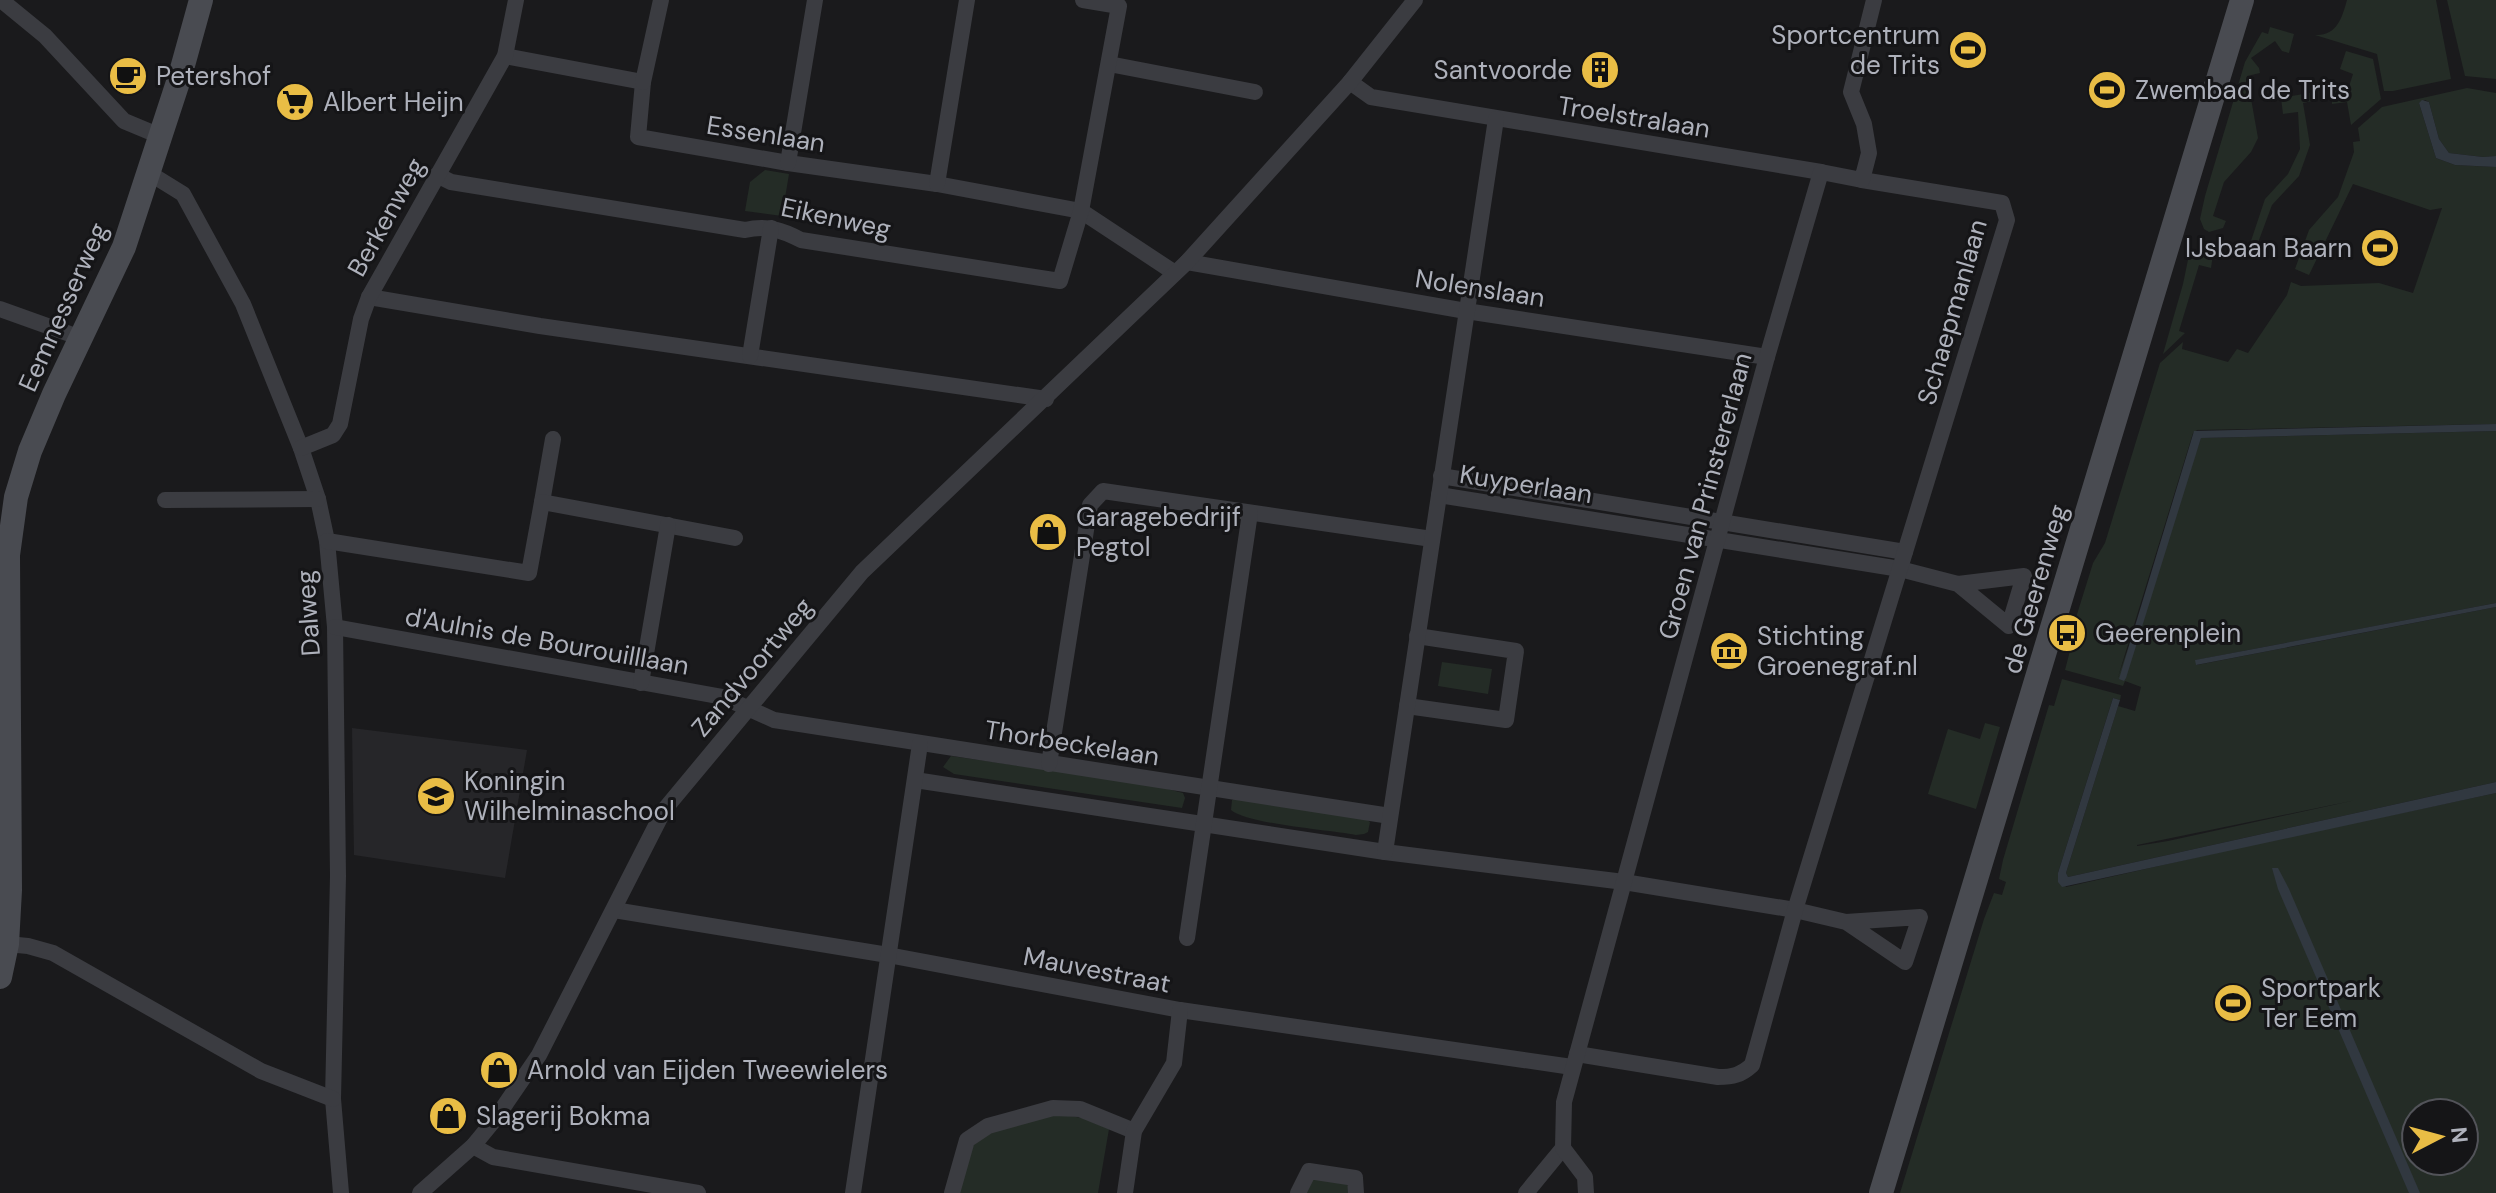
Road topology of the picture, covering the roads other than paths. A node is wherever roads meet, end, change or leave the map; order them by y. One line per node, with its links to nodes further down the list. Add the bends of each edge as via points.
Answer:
1 (1, 0): 17 (street, via 45,36 124,121)
2 (201, 0): 17 (main road, Eemnesserweg)
3 (516, 0): 11 (street, Berkenweg)
4 (661, 0): 13 (street)
5 (815, 0): 18 (street)
6 (967, 0): 23 (street)
7 (1083, 0): 12 (street, via 1119,6)
8 (1415, 0): 14 (street, Zandvoortweg)
9 (1874, 0): 22 (street, via 1851,92 1869,153)
10 (2242, 0): 89 (main road, de Geerenweg)
11 (505, 56): 13 (street); 21 (street, Berkenweg)
12 (1109, 64): 15 (street); 24 (street)
13 (643, 82): 18 (street, Essenlaan, via 638,137)
14 (1350, 82): 16 (street, Troelstralaan, via 1371,97); 26 (street, Zandvoortweg)
15 (1255, 92)
16 (1496, 119): 19 (street, Troelstralaan); 29 (street)
17 (160, 136): 20 (main road, Eemnesserweg)
18 (788, 163): 23 (street, Essenlaan)
19 (1821, 172): 22 (street); 32 (street, Groen van Prinstererlaan)
20 (149, 173): 30 (main road, Eemnesserweg, via 124,247); 35 (street, Dalweg, via 183,194 203,228 243,304)
21 (437, 175): 25 (street, Eikenweg, via 451,182 745,230); 27 (street, Berkenweg)
22 (1862, 180): 47 (street, Schaepmanlaan, via 2002,203 2007,220)
23 (937, 184): 24 (street, Essenlaan)
24 (1081, 211): 25 (street, Eikenweg, via 1060,281 801,240); 26 (street)
25 (771, 228): 31 (street)
26 (1181, 268): 29 (street, Nolenslaan); 33 (street, Zandvoortweg)
27 (369, 297): 31 (street); 35 (street, Berkenweg, via 340,424 333,435)
28 (0, 309): 30 (street)
29 (1466, 311): 32 (street, Nolenslaan); 36 (street)
30 (81, 338): 50 (main road, Eemnesserweg, via 30,451 16,497)
31 (750, 356): 33 (street)
32 (1767, 357): 43 (street, Groen van Prinstererlaan)
33 (1046, 399): 55 (street, Zandvoortweg, via 862,572)
34 (553, 439): 40 (street)
35 (301, 448): 38 (street, Dalweg)
36 (1441, 476): 37 (street, Kuyperlaan); 43 (street, Kuyperlaan)
37 (1439, 495): 43 (street, Kuyperlaan); 45 (street)
38 (318, 499): 39 (street); 46 (street, Dalweg)
39 (165, 500)
40 (542, 502): 42 (street); 46 (street, via 529,573)
41 (1250, 513): 45 (street); 57 (street, via 1103,491 1090,505); 59 (street)
42 (668, 525): 44 (street); 53 (street)
43 (1721, 530): 47 (street, Kuyperlaan); 48 (street, Kuyperlaan); 64 (street, Groen van Prinstererlaan)
44 (735, 538)
45 (1432, 539): 52 (street)
46 (327, 541): 51 (street, Dalweg)
47 (1905, 552): 48 (street, Schaepmanlaan)
48 (1900, 569): 49 (street); 66 (street, Schaepmanlaan)
49 (1958, 584)
50 (5, 626): 60 (main road, Eemnesserweg)
51 (335, 627): 53 (street, d'Aulnis de Bourouilllaan); 75 (street, Dalweg, via 338,876)
52 (1417, 636): 54 (street); 54 (street, via 1516,651 1506,720)
53 (641, 683): 55 (street, d'Aulnis de Bourouilllaan, via 723,697)
54 (1407, 706): 61 (street)
55 (748, 708): 56 (street, Thorbeckelaan, via 774,720); 65 (street, Zandvoortweg, via 664,810)
56 (920, 744): 57 (street, Thorbeckelaan); 58 (street)
57 (1049, 764): 59 (street, Thorbeckelaan)
58 (915, 780): 62 (street); 70 (street)
59 (1210, 788): 61 (street, Thorbeckelaan); 62 (street)
60 (4, 812): 69 (main road, Eemnesserweg)
61 (1390, 816): 63 (street)
62 (1204, 824): 63 (street); 68 (street)
63 (1385, 852): 64 (street)
64 (1624, 882): 66 (street); 73 (street, Groen van Prinstererlaan)
65 (614, 910): 70 (street, Mauvestraat); 77 (street, Zandvoortweg, via 539,1055)
66 (1795, 910): 67 (street); 74 (street, Schaepmanlaan)
67 (1846, 922)
68 (1187, 938)
69 (7, 944): 71 (main road, Eemnesserweg); 75 (street, via 53,953 261,1071)
70 (888, 955): 72 (street, Mauvestraat); 82 (street)
71 (0, 977)
72 (1180, 1010): 73 (street, Mauvestraat); 76 (street, via 1174,1063)
73 (1574, 1060): 74 (street, Mauvestraat, via 1718,1077 1732,1077); 78 (street, Groen van Prinstererlaan, via 1564,1102)
74 (1752, 1065)
75 (333, 1099): 79 (street, Dalweg)
76 (1134, 1131): 83 (street, via 1080,1109 1053,1108 988,1126 967,1140); 84 (street)
77 (473, 1146): 80 (street, Zandvoortweg); 81 (street, via 493,1157)
78 (1563, 1148): 87 (street); 88 (street, via 1585,1177)
79 (341, 1193)
80 (420, 1193)
81 (698, 1193)
82 (853, 1193)
83 (952, 1193)
84 (1125, 1193)
85 (1298, 1193): 86 (street, via 1309,1171 1355,1178)
86 (1356, 1193)
87 (1526, 1193)
88 (1586, 1193)
89 (1881, 1193)

